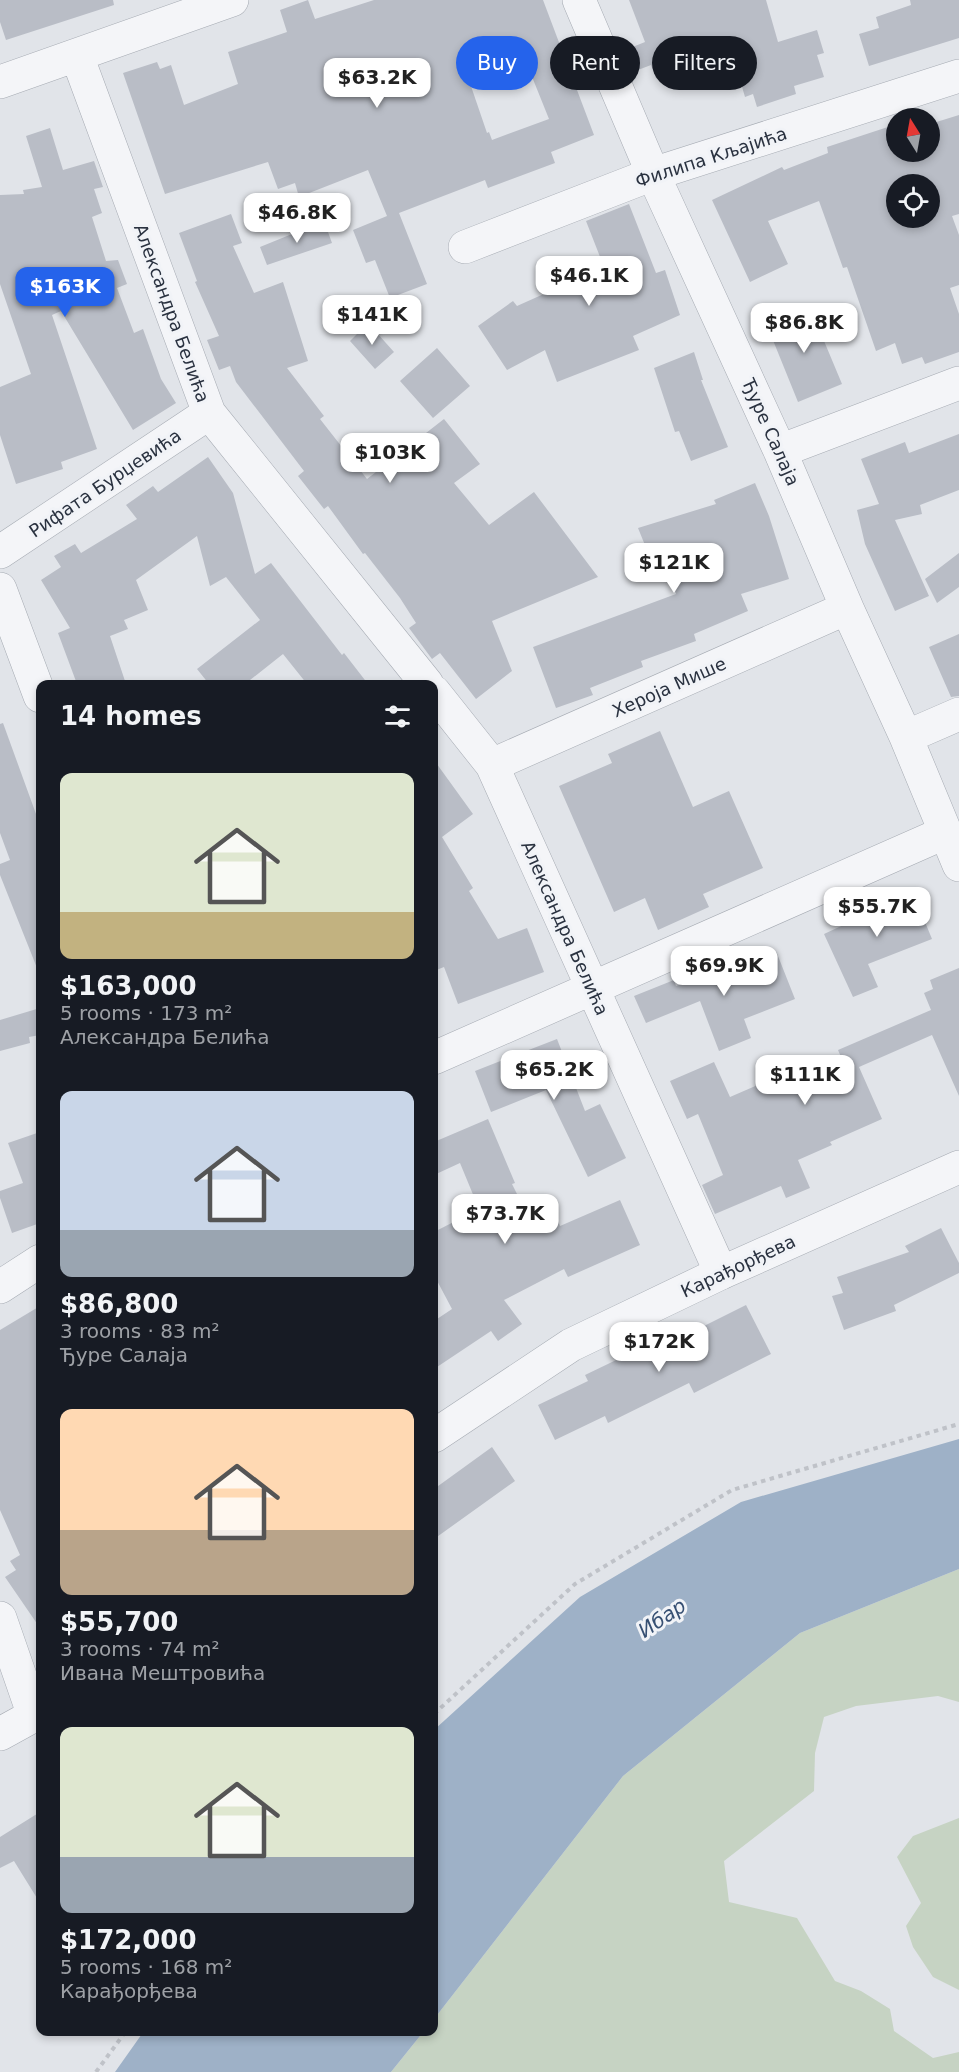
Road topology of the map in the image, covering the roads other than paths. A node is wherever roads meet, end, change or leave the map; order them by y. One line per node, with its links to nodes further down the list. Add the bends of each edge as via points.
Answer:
1 (232, 0): 3 (street)
2 (579, 0): 6 (street, Ђуре Салаја)
3 (77, 56): 5 (street); 9 (street, Александра Белића)
4 (959, 76): 6 (street, Филипа Кљајића)
5 (0, 82)
6 (653, 174): 7 (street, Филипа Кљајића); 10 (street, Ђуре Салаја)
7 (465, 247)
8 (959, 383): 10 (street)
9 (209, 413): 11 (street, Рифата Бурџевића); 14 (street, Александра Белића)
10 (780, 451): 13 (street, Ђуре Салаја)
11 (2, 546)
12 (0, 589): 15 (street)
13 (847, 608): 18 (street, Ђуре Салаја); 19 (street, Хероја Мише)
14 (424, 680)
15 (36, 685)
16 (438, 697): 19 (street, Александра Белића)
17 (959, 714): 18 (street)
18 (906, 737): 20 (street, Ђуре Салаја)
19 (492, 765): 22 (street, Александра Белића)
20 (944, 833): 21 (street, Ђуре Салаја); 22 (street)
21 (959, 865)
22 (592, 989): 23 (street); 26 (street, Александра Белића)
23 (438, 1056)
24 (959, 1167): 26 (street, Карађорђева)
25 (36, 1264): 27 (street)
26 (722, 1273): 28 (street, Карађорђева, via 571,1345)
27 (0, 1287)
28 (438, 1433)
29 (0, 1618): 30 (street)
30 (36, 1711)
31 (36, 1715): 32 (street)
32 (0, 1734)

